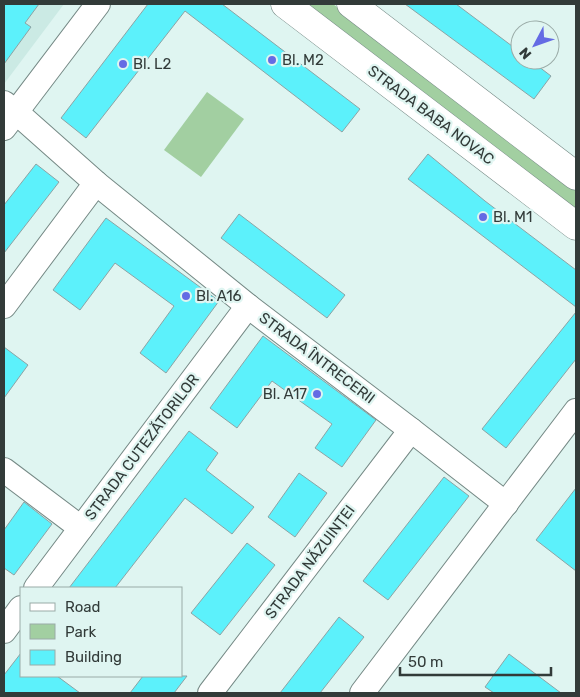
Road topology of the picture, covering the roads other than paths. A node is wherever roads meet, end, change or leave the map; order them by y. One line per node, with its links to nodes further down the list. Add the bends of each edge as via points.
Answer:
1 (98, 4): 4 (street)
2 (285, 4): 7 (main road, STRADA BABA NOVAC)
3 (352, 4): 5 (main road)
4 (8, 114): 6 (street, STRADA ÎNTRECERII)
5 (576, 176)
6 (96, 183): 8 (street); 9 (street, STRADA ÎNTRECERII)
7 (576, 226)
8 (4, 306)
9 (248, 306): 11 (street, STRADA ÎNTRECERII); 14 (street, STRADA CUTEZĂTORILOR)
10 (576, 411): 13 (street)
11 (411, 430): 13 (street, STRADA ÎNTRECERII); 18 (street, STRADA NĂZUINȚEI)
12 (4, 470): 14 (street)
13 (506, 504): 19 (street)
14 (81, 528): 15 (street, STRADA CUTEZĂTORILOR)
15 (37, 587)
16 (20, 609): 17 (street)
17 (4, 631)
18 (210, 693)
19 (362, 693)

